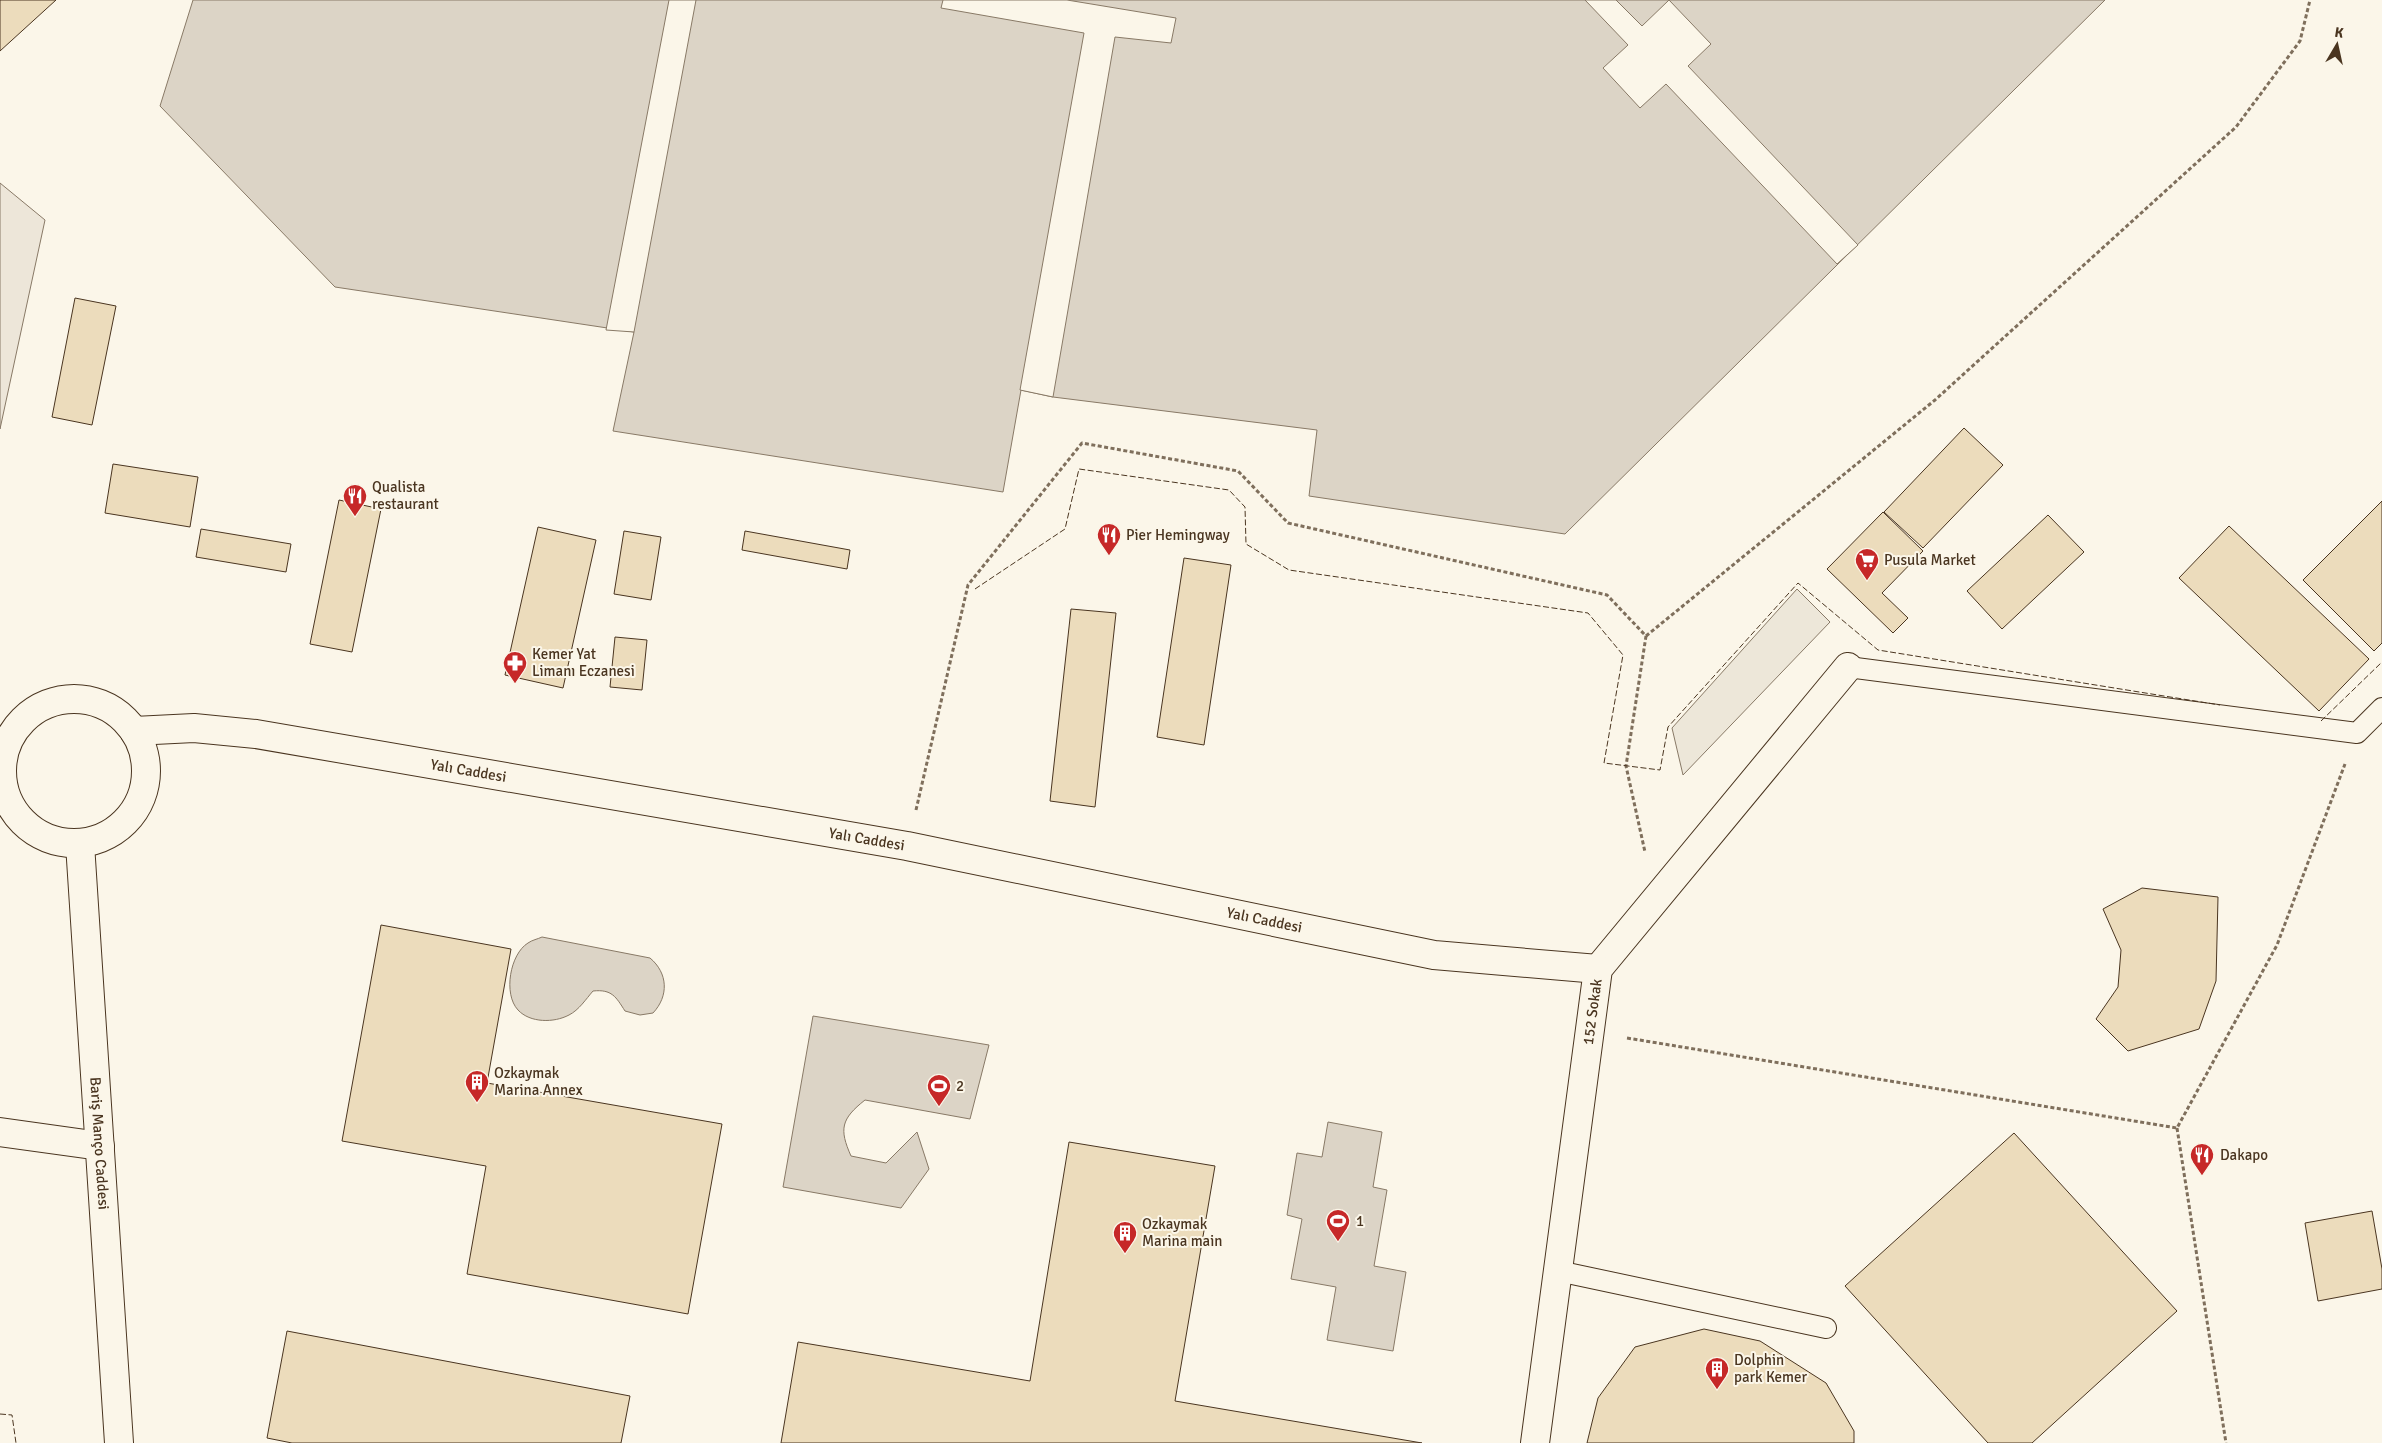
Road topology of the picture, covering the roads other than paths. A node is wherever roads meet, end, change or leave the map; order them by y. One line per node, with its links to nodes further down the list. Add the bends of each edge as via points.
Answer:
1 (1848, 667): 2 (lane, via 2357,733); 6 (street, 152 Sokak)
2 (2382, 708)
3 (134, 730): 4 (street, via 115,711 90,701 63,699 37,708 16,726); 5 (street, via 144,753 146,779 140,803 125,823 104,838); 6 (street, Yalı Caddesi, via 194,728 256,734 907,846 1434,955)
4 (2, 748): 5 (street, via 2,785 17,817 46,838)
5 (80, 844): 8 (street, Bariş Manço Caddesi)
6 (1598, 969): 9 (street, 152 Sokak)
7 (0, 1132): 8 (street)
8 (100, 1146): 11 (street, Bariş Manço Caddesi)
9 (1558, 1271): 10 (lane); 12 (street, 152 Sokak)
10 (1826, 1328)
11 (119, 1443)
12 (1535, 1443)

